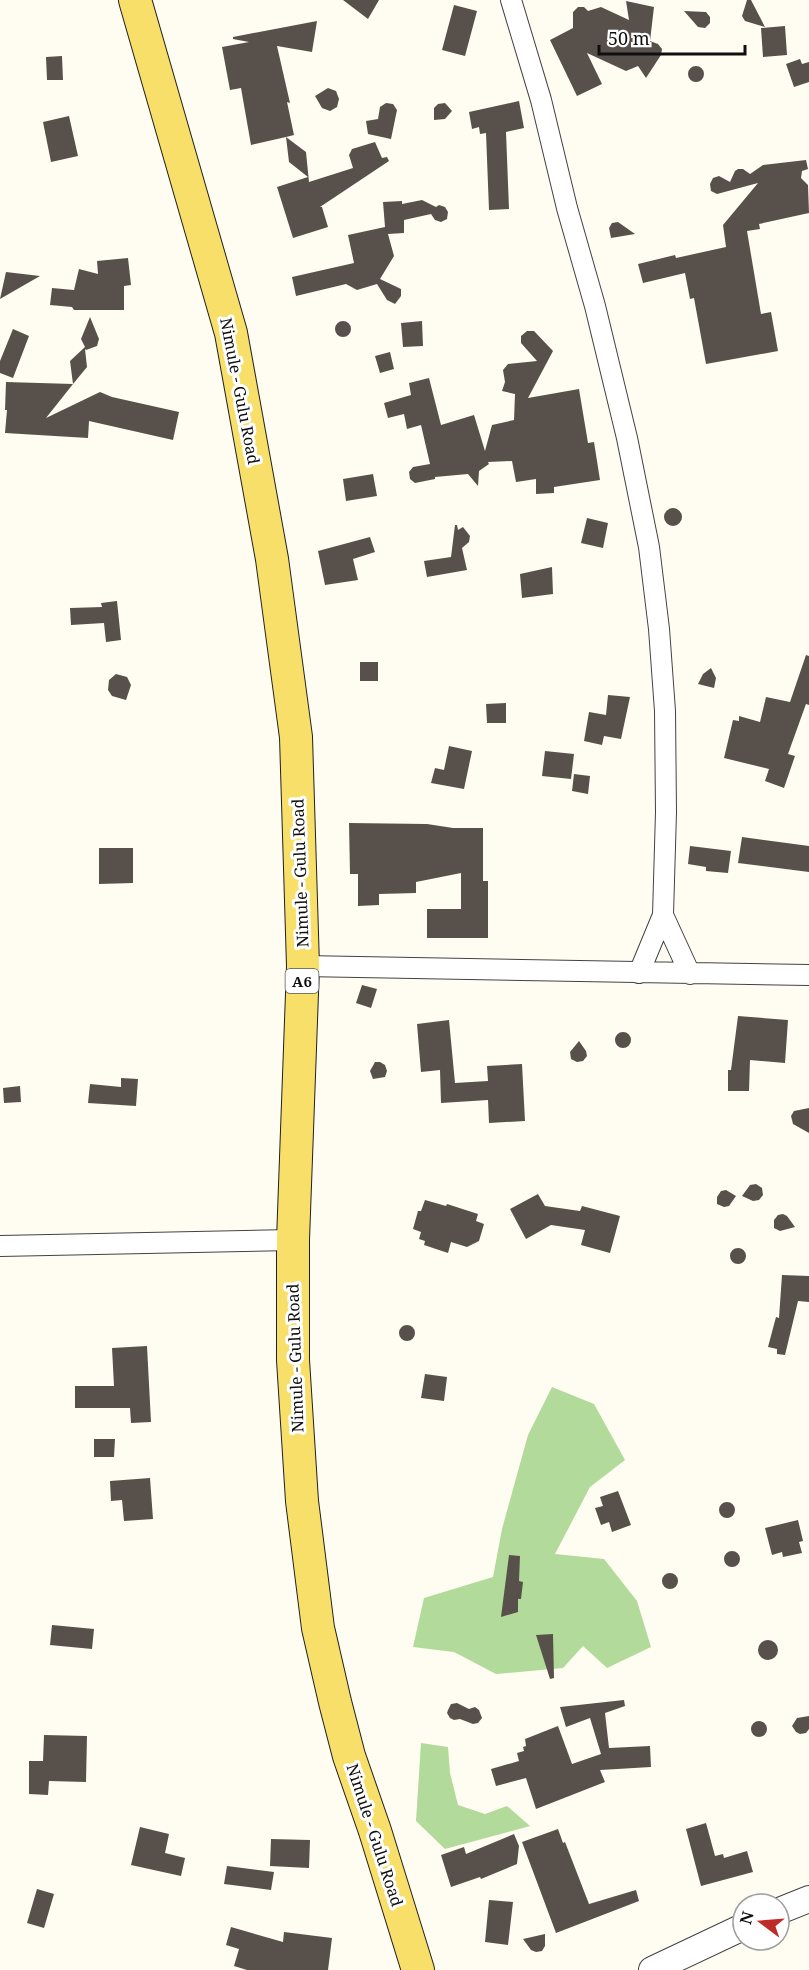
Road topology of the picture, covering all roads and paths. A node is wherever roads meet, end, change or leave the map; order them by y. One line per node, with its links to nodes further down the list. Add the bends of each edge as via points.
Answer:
1 (135, 0): 4 (main road, Nimule - Gulu Road / A6, via 231,333 272,559 296,737)
2 (511, 0): 3 (street, via 595,306 649,547 665,711)
3 (663, 915): 5 (street); 6 (street)
4 (303, 966): 5 (street); 8 (main road, Nimule - Gulu Road / A6)
5 (639, 973): 6 (street)
6 (690, 974): 7 (street)
7 (809, 975)
8 (293, 1240): 9 (street); 13 (main road, Nimule - Gulu Road / A6, via 294,1384 302,1502 318,1628 349,1756)
9 (0, 1246)
10 (809, 1899): 11 (street)
11 (791, 1906)
12 (731, 1933): 14 (street)
13 (416, 1968)
14 (652, 1970)

